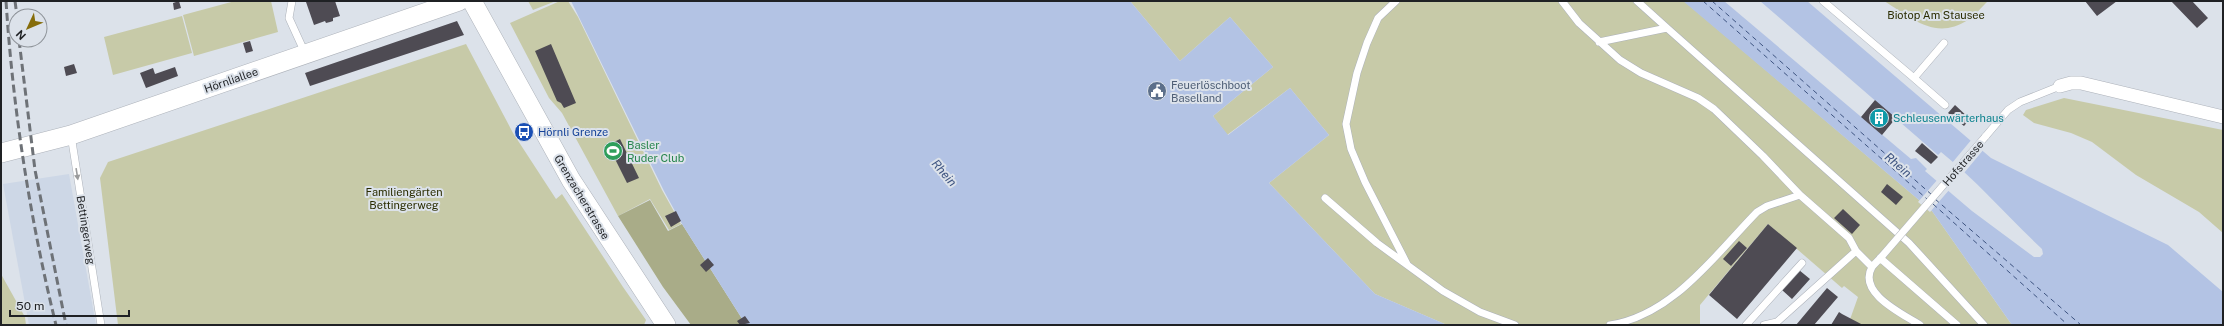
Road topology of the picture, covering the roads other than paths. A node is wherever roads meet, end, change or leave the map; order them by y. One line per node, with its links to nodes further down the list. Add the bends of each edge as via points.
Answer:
1 (292, 1): 11 (lane, via 289,18)
2 (460, 1): 11 (street, Hörnliallee)
3 (472, 1): 26 (street, Grenzacherstrasse, via 571,180)
4 (1396, 1): 23 (lane, via 1378,18 1367,43 1357,73 1346,124 1351,149 1365,182)
5 (1562, 1): 9 (lane, via 1579,23)
6 (1637, 1): 8 (lane)
7 (1823, 1): 12 (lane)
8 (1667, 28): 9 (lane); 33 (lane, via 1909,243)
9 (1599, 42): 18 (lane, via 1641,73 1698,98 1714,109)
10 (1944, 43): 12 (lane)
11 (306, 54): 16 (street, Hörnliallee)
12 (1914, 78): 14 (lane)
13 (2060, 86): 15 (street, Hofstrasse, via 2081,83); 21 (lane, Hofstrasse, bridge, via 2020,102 2008,110)
14 (1945, 104)
15 (2223, 117)
16 (71, 135): 17 (street, Hörnliallee); 25 (lane, Bettingerweg, one-way to 25)
17 (1, 153)
18 (1800, 195): 20 (lane, via 1849,238); 28 (lane, via 1757,212 1685,286 1658,306 1640,317)
19 (1325, 198): 23 (lane, via 1377,243)
20 (1856, 251): 24 (lane); 30 (lane, via 1777,322)
21 (1882, 257): 24 (lane, Hofstrasse); 32 (lane)
22 (1802, 263): 29 (lane)
23 (1407, 264): 27 (lane, via 1443,291 1480,312)
24 (1872, 267): 31 (lane, via 1869,276 1873,292)
25 (101, 325)
26 (666, 325)
27 (1515, 325)
28 (1610, 325)
29 (1746, 325)
30 (1764, 325)
31 (1920, 325)
32 (1957, 325)
33 (1984, 325)

